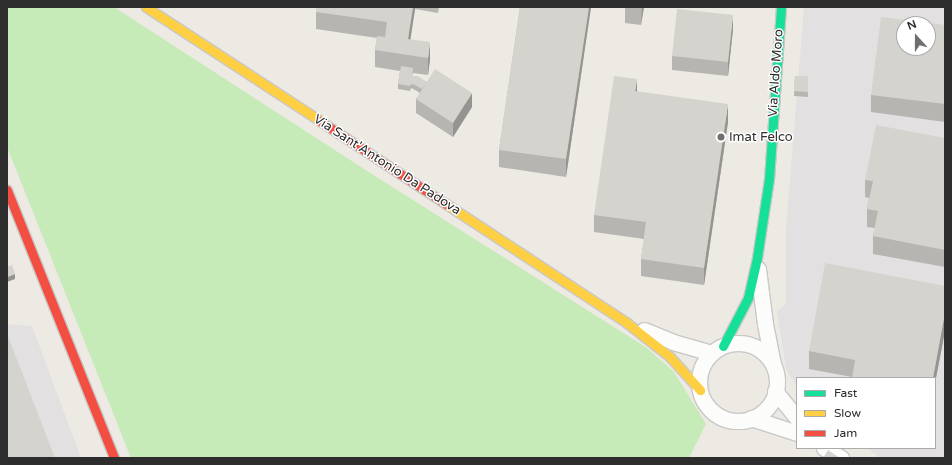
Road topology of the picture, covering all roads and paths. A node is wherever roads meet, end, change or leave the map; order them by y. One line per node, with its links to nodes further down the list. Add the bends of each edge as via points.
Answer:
1 (146, 7): 5 (street, Via Sant'Antonio Da Padova)
2 (781, 7): 4 (street, Via Aldo Moro, via 769,179)
3 (7, 190): 15 (street)
4 (757, 258): 6 (street, Via Aldo Moro, via 748,298); 7 (street, Via Aldo Moro)
5 (627, 323): 6 (street, Via Sant'Antonio Da Padova, via 673,342); 8 (street, Via Sant'Antonio Da Padova, via 665,353)
6 (717, 350): 7 (street, via 736,343 753,346 765,354); 8 (street, via 703,364 699,376)
7 (773, 365): 9 (street, via 776,377)
8 (700, 390): 11 (street, via 708,408 724,418)
9 (775, 391): 10 (street); 11 (street, via 768,407)
10 (796, 417)
11 (751, 418): 12 (street)
12 (796, 433)
13 (826, 449): 16 (street)
14 (831, 449): 16 (street)
15 (114, 458)
16 (841, 458)

